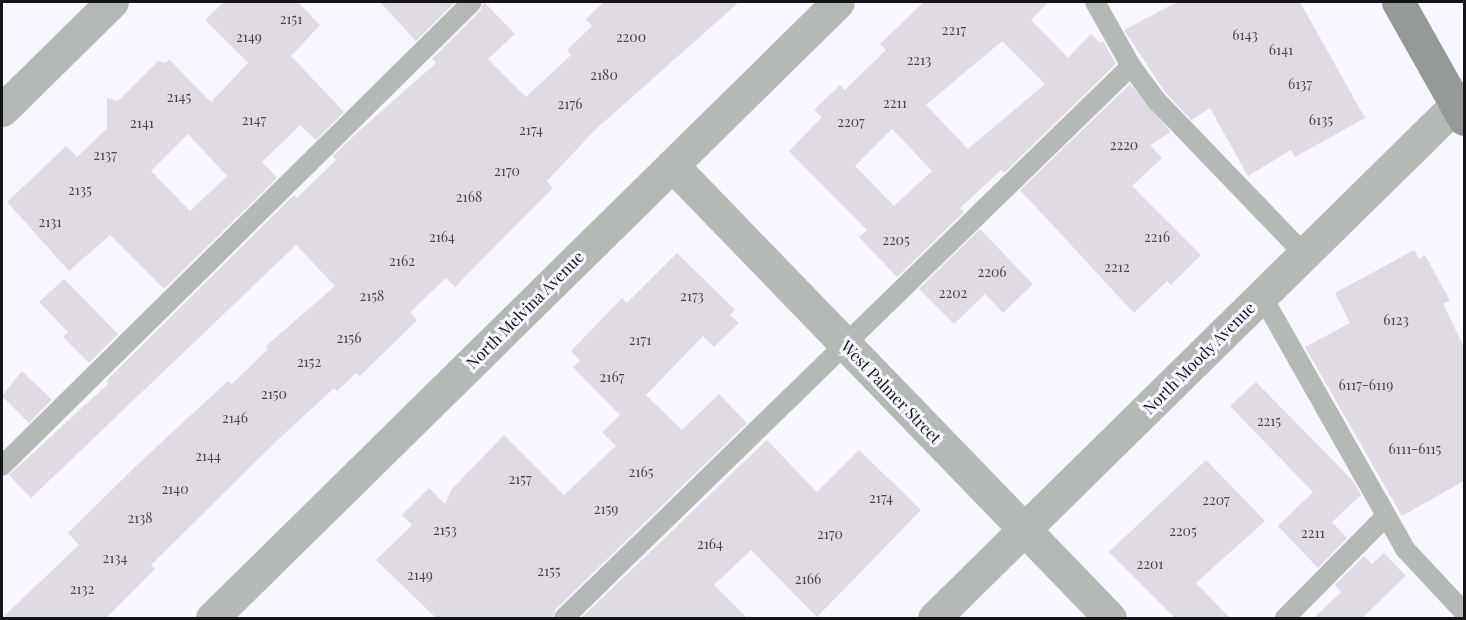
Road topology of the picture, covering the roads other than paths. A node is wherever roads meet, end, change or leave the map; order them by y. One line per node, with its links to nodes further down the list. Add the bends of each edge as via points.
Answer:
1 (112, 2): 8 (street)
2 (472, 2): 13 (lane)
3 (838, 2): 9 (street, North Melvina Avenue)
4 (1095, 2): 6 (lane)
5 (1398, 2): 7 (main road)
6 (1131, 66): 10 (lane, via 1156,100); 12 (lane)
7 (1462, 107): 10 (street, North Moody Avenue)
8 (2, 110)
9 (672, 165): 12 (street, West Palmer Street); 17 (street, North Melvina Avenue)
10 (1305, 255): 11 (street, North Moody Avenue)
11 (1262, 296): 14 (lane); 15 (street, North Moody Avenue)
12 (844, 343): 15 (street, West Palmer Street); 18 (lane)
13 (2, 466)
14 (1386, 516): 16 (lane, via 1405,549); 21 (lane)
15 (1024, 530): 19 (street, North Moody Avenue); 20 (street, West Palmer Street)
16 (1464, 612)
17 (212, 618)
18 (564, 618)
19 (934, 618)
20 (1110, 618)
21 (1285, 618)

